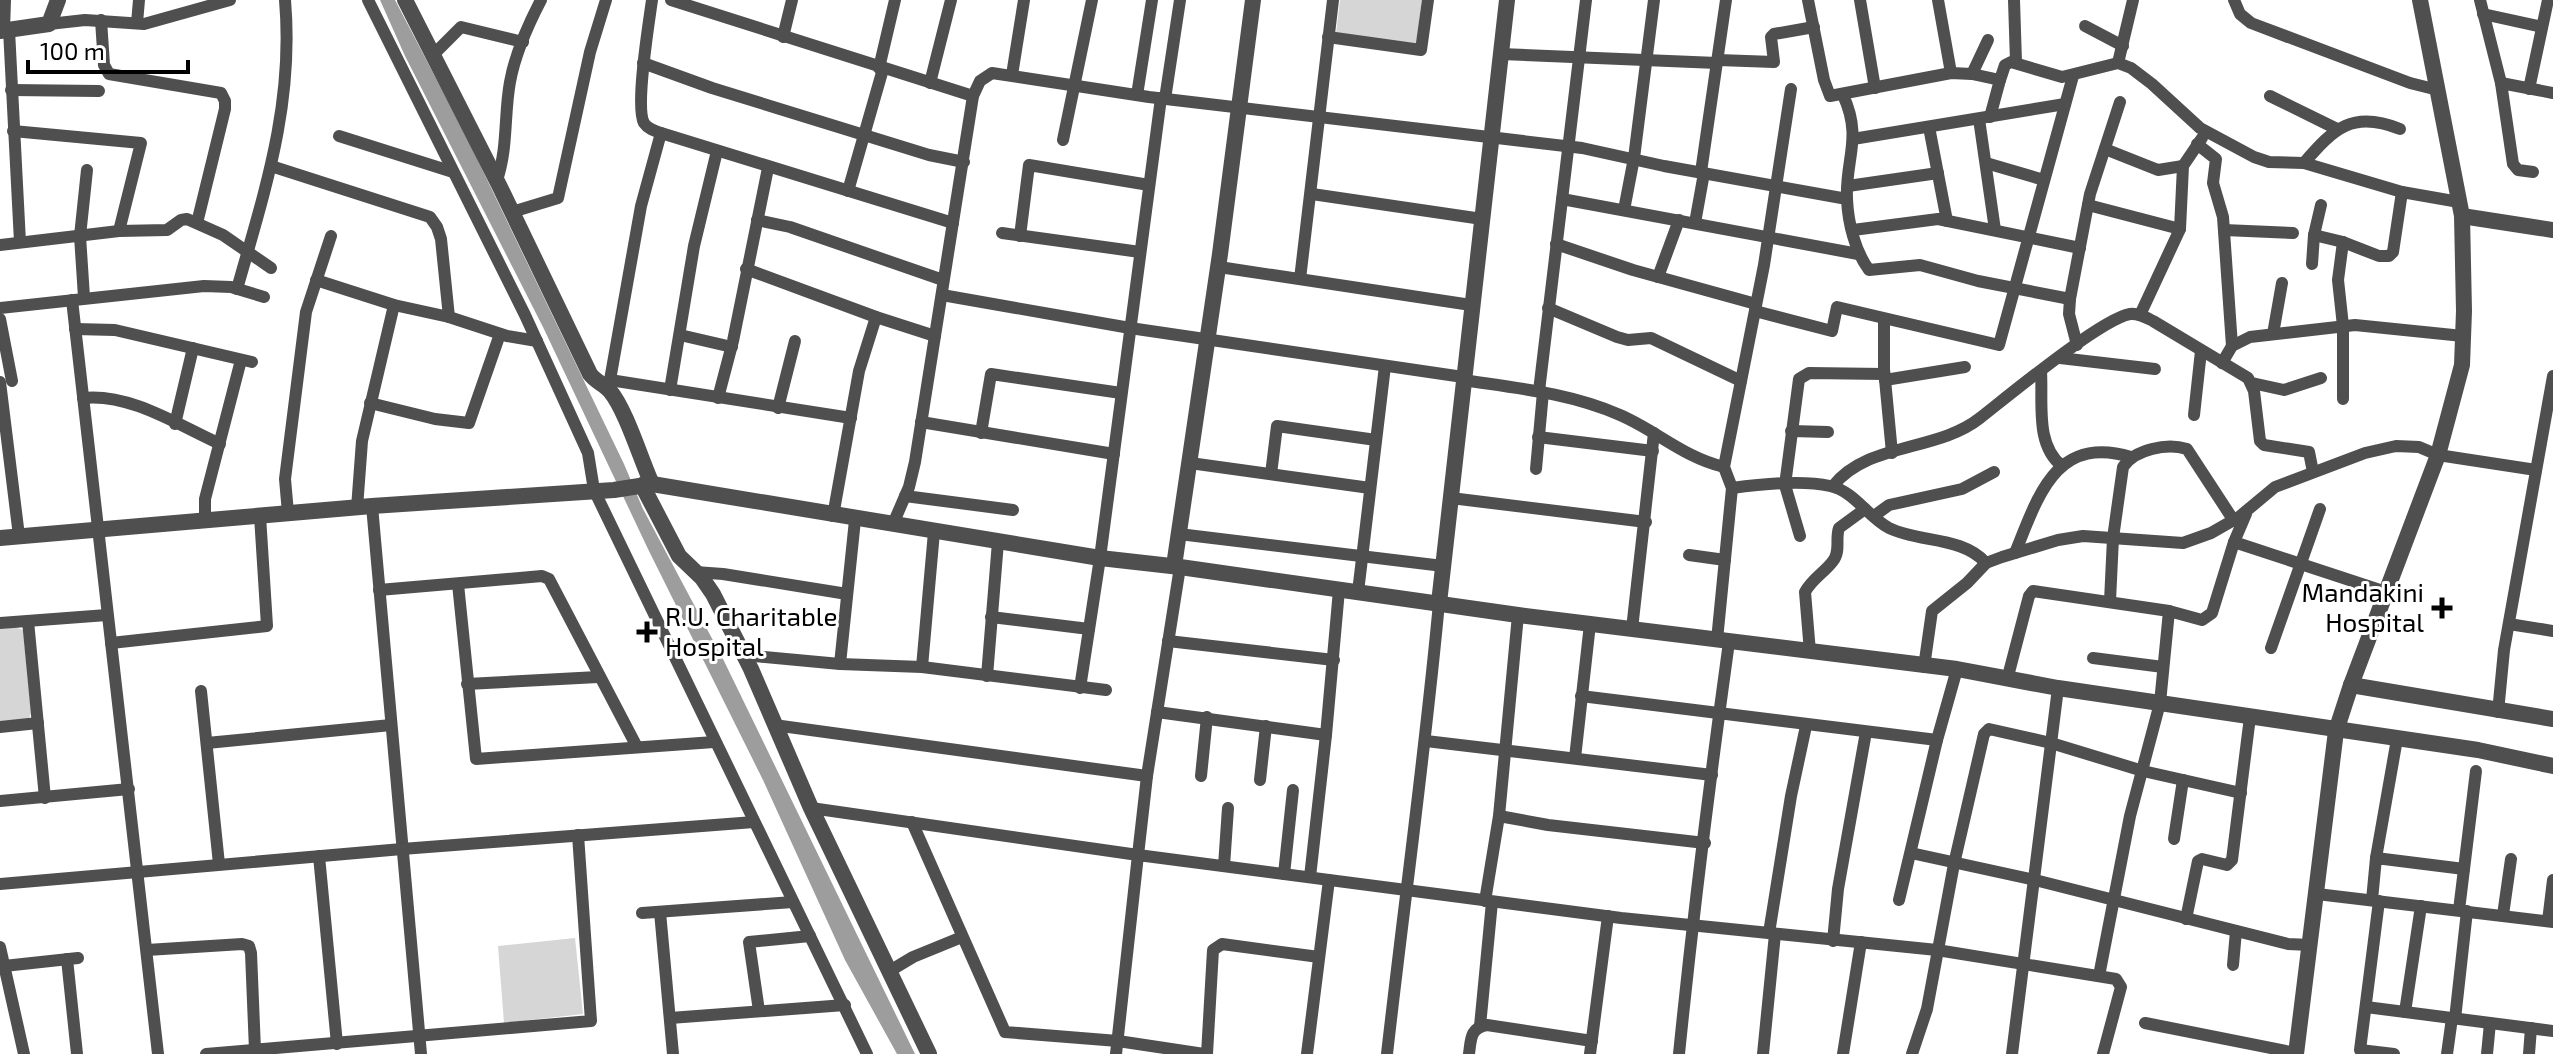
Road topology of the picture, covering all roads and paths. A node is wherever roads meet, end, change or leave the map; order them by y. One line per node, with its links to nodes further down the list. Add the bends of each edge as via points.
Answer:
1 (5, 0): 42 (street)
2 (58, 0): 38 (street)
3 (139, 0): 37 (street)
4 (230, 0): 37 (street)
5 (285, 0): 103 (street, via 286,79)
6 (368, 0): 107 (street)
7 (405, 0): 49 (street)
8 (541, 0): 46 (street)
9 (606, 0): 124 (street, via 558,198)
10 (652, 0): 54 (street)
11 (671, 0): 43 (street)
12 (792, 0): 43 (street)
13 (951, 0): 62 (street)
14 (1024, 0): 59 (street)
15 (1092, 0): 64 (street)
16 (1152, 0): 72 (street)
17 (1180, 0): 76 (street)
18 (1253, 0): 79 (street)
19 (1333, 0): 44 (street)
20 (1428, 0): 44 (street, via 1421,50)
21 (1507, 0): 48 (street)
22 (1586, 0): 50 (street)
23 (1654, 0): 51 (street)
24 (1726, 0): 52 (street)
25 (1808, 0): 40 (street)
26 (1860, 0): 65 (street)
27 (1938, 0): 57 (street)
28 (2014, 0): 53 (street)
29 (2133, 0): 47 (street)
30 (2234, 0): 69 (street, via 2251,23)
31 (2420, 0): 69 (street)
32 (2480, 0): 35 (street)
33 (2548, 0): 41 (street)
34 (893, 1): 56 (street)
35 (2483, 14): 41 (street); 63 (street)
36 (101, 20): 37 (street); 38 (street); 129 (street, via 109,74 216,92 224,98)
37 (137, 23)
38 (49, 24): 42 (street)
39 (2085, 26): 47 (street)
40 (1814, 27): 52 (street, via 1774,34 1774,62); 73 (street, via 1827,92)
41 (2542, 27): 67 (street)
42 (4, 31): 68 (street)
43 (783, 37): 56 (street)
44 (1328, 37): 80 (street)
45 (1988, 40): 58 (street)
46 (523, 42): 49 (street, via 461,27); 111 (street, via 510,79)
47 (2123, 46): 55 (street)
48 (1501, 54): 50 (street); 90 (street)
49 (433, 55): 111 (street)
50 (1579, 56): 51 (street); 94 (street)
51 (1647, 59): 52 (street); 99 (street)
52 (1717, 61): 109 (street)
53 (2016, 62): 60 (street); 61 (street, via 2005,65)
54 (643, 63): 87 (street, via 643,120); 88 (street)
55 (2118, 63): 60 (street); 86 (street, via 2152,84)
56 (881, 68): 62 (street); 88 (street)
57 (1951, 73): 58 (street); 65 (street)
58 (1972, 74): 61 (street)
59 (1012, 75): 64 (street); 74 (street, via 983,77)
60 (2073, 76): 78 (street)
61 (2000, 80): 81 (street)
62 (930, 83): 74 (street)
63 (2501, 83): 67 (street); 108 (street, via 2513,164)
64 (1074, 84): 72 (street); 92 (street)
65 (1875, 88): 73 (street)
66 (1791, 89): 114 (street)
67 (2529, 89): 71 (street)
68 (11, 90): 70 (street); 85 (street)
69 (2438, 90): 122 (street)
70 (99, 91)
71 (2553, 93)
72 (1137, 95): 76 (street)
73 (1843, 95): 91 (street)
74 (973, 96): 100 (street)
75 (2270, 96): 83 (street)
76 (1163, 99): 79 (street); 113 (street)
77 (2120, 102): 95 (street)
78 (2065, 104): 81 (street); 112 (street)
79 (1239, 106): 80 (street); 155 (street)
80 (1318, 115): 90 (street); 118 (street)
81 (1985, 118): 82 (street); 101 (street)
82 (1929, 127): 91 (street); 110 (street)
83 (2337, 129): 84 (street, via 2371,120); 102 (street)
84 (2400, 129)
85 (13, 131): 97 (street); 137 (street, via 141,143)
86 (2207, 132): 93 (street); 102 (street, via 2269,162)
87 (661, 133): 96 (street); 207 (street, via 641,206)
88 (864, 135): 100 (street); 115 (street)
89 (339, 136): 107 (street)
90 (1491, 137): 94 (street); 125 (street)
91 (1853, 139): 116 (street)
92 (1063, 140)
93 (2197, 144): 104 (street); 135 (street, via 2216,159 2213,183)
94 (1567, 146): 99 (street); 119 (street)
95 (2105, 149): 104 (street, via 2158,170); 120 (street)
96 (717, 151): 105 (street); 184 (street)
97 (14, 152): 98 (street); 146 (street)
98 (0, 153)
99 (1634, 158): 109 (street); 123 (street)
100 (964, 162): 130 (street)
101 (1986, 163): 112 (street); 134 (street)
102 (2304, 163): 117 (street)
103 (271, 166): 151 (street); 175 (street, via 430,217 441,239)
104 (2183, 166): 132 (street)
105 (768, 168): 115 (street); 126 (street)
106 (87, 170): 141 (street)
107 (453, 172): 188 (street)
108 (2533, 172)
109 (1702, 173): 114 (street); 131 (street)
110 (1938, 173): 116 (street); 128 (street)
111 (497, 180): 124 (street)
112 (2044, 180): 144 (street)
113 (1149, 185): 143 (street, via 1029,165); 152 (street)
114 (1776, 186): 116 (street); 145 (street)
115 (848, 191): 130 (street)
116 (1848, 192): 133 (street)
117 (2402, 192): 122 (street); 147 (street, via 2389,256)
118 (1312, 194): 125 (street); 159 (street)
119 (1562, 199): 123 (street); 148 (street)
120 (2088, 205): 132 (street); 150 (street)
121 (2321, 205): 140 (street)
122 (2461, 209): 136 (street); 186 (street)
123 (1624, 210): 127 (street)
124 (512, 212): 207 (street, via 590,374)
125 (1482, 219): 170 (street)
126 (757, 220): 157 (street); 161 (street)
127 (1679, 220): 131 (street); 158 (street)
128 (1947, 221): 133 (street); 134 (street)
129 (197, 223): 137 (street, via 181,220 167,230); 151 (street)
130 (953, 223): 161 (street)
131 (1695, 223): 145 (street)
132 (2180, 229): 174 (street)
133 (1853, 230): 153 (street)
134 (1995, 230): 144 (street)
135 (2224, 230): 139 (street); 191 (street)
136 (2553, 230)
137 (119, 231): 141 (street)
138 (1002, 233): 143 (street)
139 (2293, 233)
140 (2314, 235): 147 (street); 154 (street)
141 (80, 236): 146 (street); 167 (street)
142 (331, 236): 160 (street)
143 (1020, 236): 152 (street)
144 (2029, 236): 150 (street); 163 (street)
145 (1768, 238): 153 (street); 173 (street)
146 (20, 242): 149 (street)
147 (2343, 242): 179 (street, via 2338,280)
148 (1556, 244): 158 (street); 172 (street)
149 (0, 245)
150 (2080, 248): 168 (street)
151 (248, 251): 156 (street); 164 (street)
152 (1140, 252): 180 (street)
153 (1858, 254): 163 (street, via 1869,270 1920,265)
154 (2312, 264)
155 (1219, 267): 159 (street); 187 (street)
156 (271, 268)
157 (746, 269): 176 (street); 192 (street)
158 (1658, 277): 173 (street)
159 (1300, 279): 170 (street)
160 (316, 280): 169 (street); 254 (street, via 306,312 290,430)
161 (943, 280): 165 (street)
162 (2282, 283): 183 (street)
163 (2015, 288): 168 (street); 178 (street, via 1999,345)
164 (237, 289): 166 (street); 167 (street, via 204,286)
165 (942, 295): 180 (street); 185 (street)
166 (264, 297)
167 (78, 298): 171 (street); 181 (street)
168 (2070, 299): 190 (street)
169 (394, 305): 175 (street); 215 (street)
170 (1471, 305): 204 (street)
171 (0, 308)
172 (1548, 308): 205 (street, via 1617,337 1651,338); 210 (street)
173 (1755, 308): 178 (street, via 1832,331 1837,307); 205 (street)
174 (2140, 315): 190 (street, via 2118,318); 194 (street)
175 (449, 317): 182 (street)
176 (876, 317): 185 (street); 218 (street)
177 (0, 319): 206 (street)
178 (1884, 319): 202 (street)
179 (2343, 326): 183 (street); 186 (street); 214 (street)
180 (1130, 328): 187 (street); 211 (street)
181 (75, 329): 193 (street, via 115,330); 212 (street)
182 (500, 334): 188 (street); 215 (street, via 469,423)
183 (2273, 334): 191 (street)
184 (680, 335): 192 (street); 209 (street)
185 (935, 336): 219 (street)
186 (2463, 336): 232 (street, via 2462,365)
187 (1208, 340): 197 (street); 234 (street)
188 (537, 341): 247 (street, via 588,453)
189 (795, 341): 216 (street)
190 (2077, 345): 195 (street)
191 (2232, 346): 196 (street)
192 (732, 347): 213 (street)
193 (193, 348): 220 (street); 228 (street, via 247,361)
194 (2201, 351): 196 (street); 217 (street)
195 (2060, 358): 199 (street); 200 (street)
196 (2222, 363): 208 (street)
197 (1385, 366): 204 (street); 227 (street)
198 (1965, 367): 202 (street)
199 (2155, 369)
200 (2041, 371): 230 (street, via 1959,433); 235 (street, via 2044,440)
201 (2553, 376): 238 (street)
202 (1884, 377): 221 (street, via 1805,374 1799,379); 230 (street)
203 (2321, 378): 208 (street, via 2284,390)
204 (1463, 379): 210 (street); 249 (street)
205 (1741, 381): 236 (street)
206 (6, 382): 226 (street)
207 (607, 383): 209 (street); 242 (street)
208 (2252, 383): 240 (street, via 2260,441 2309,452)
209 (670, 390): 213 (street)
210 (1541, 392): 224 (street, via 1616,413); 225 (street)
211 (1121, 393): 223 (street, via 991,374); 231 (street)
212 (83, 398): 220 (street, via 106,397); 263 (street)
213 (718, 398): 216 (street)
214 (2343, 399)
215 (370, 403): 250 (street, via 362,441)
216 (778, 408): 218 (street)
217 (2194, 415)
218 (851, 418): 257 (street)
219 (921, 422): 223 (street); 248 (street)
220 (175, 424): 228 (street)
221 (1791, 431): 222 (street); 243 (street)
222 (1828, 432)
223 (981, 433): 231 (street)
224 (1654, 433): 229 (street); 236 (street, via 1688,454)
225 (1538, 437): 229 (street); 237 (street)
226 (4, 440): 266 (street)
227 (1376, 440): 241 (street, via 1277,426); 245 (street)
228 (220, 444): 259 (street, via 205,499)
229 (1653, 451): 261 (street)
230 (1892, 453): 244 (street, via 1843,474)
231 (1114, 454): 275 (street)
232 (2438, 455): 238 (street); 240 (street, via 2396,446); 286 (street)
233 (2131, 457): 235 (street, via 2095,451); 260 (street, via 2161,447 2187,449); 269 (street, via 2123,467)
234 (1190, 463): 241 (street); 265 (street)
235 (2062, 466): 272 (street, via 2041,489)
236 (1724, 467): 246 (street)
237 (1536, 469)
238 (2536, 470): 297 (street)
239 (1994, 472): 255 (street, via 1962,489)
240 (2313, 472): 253 (street, via 2275,487)
241 (1271, 474): 245 (street)
242 (644, 485): 247 (street); 257 (street); 281 (street, via 679,556)
243 (1785, 485): 244 (street); 246 (street); 267 (street)
244 (1833, 486): 255 (street)
245 (1370, 488): 274 (street)
246 (1732, 488): 276 (street)
247 (594, 490): 250 (street); 343 (street)
248 (905, 496): 252 (street); 262 (street)
249 (1451, 498): 261 (street); 279 (street)
250 (365, 507): 254 (street); 283 (street)
251 (2320, 509): 278 (street)
252 (1013, 510)
253 (2247, 511): 260 (street); 271 (street)
254 (288, 513): 256 (street)
255 (1869, 513): 277 (street, via 1887,527 1967,550); 305 (street, via 1839,528 1834,561 1805,592)
256 (260, 516): 259 (street); 303 (street, via 267,626)
257 (833, 516): 258 (street)
258 (855, 520): 262 (street); 287 (street)
259 (205, 521): 263 (street)
260 (2234, 521): 269 (street, via 2183,543)
261 (1646, 522): 299 (street)
262 (893, 524): 264 (street)
263 (98, 531): 266 (street); 291 (street)
264 (934, 532): 270 (street); 310 (street)
265 (1179, 534): 274 (street); 280 (street)
266 (19, 536): 268 (street)
267 (1800, 536)
268 (0, 538)
269 (2113, 538): 272 (street, via 2083,536); 288 (street)
270 (998, 542): 275 (street); 293 (street)
271 (2234, 542): 278 (street); 290 (street, via 2212,613 2202,620)
272 (2015, 553): 277 (street)
273 (1689, 555): 276 (street)
274 (1362, 556): 279 (street); 285 (street)
275 (1100, 558): 280 (street); 298 (street)
276 (1725, 560): 302 (street)
277 (1986, 563): 311 (street, via 1932,611)
278 (2302, 564): 286 (street); 304 (street)
279 (1443, 566): 289 (street)
280 (1177, 567): 284 (street); 301 (street)
281 (695, 572): 287 (street); 306 (street, via 713,594)
282 (458, 584): 283 (street); 315 (street, via 549,579); 317 (street)
283 (379, 590): 332 (street)
284 (1339, 590): 285 (street); 308 (street)
285 (1358, 592): 289 (street)
286 (2386, 592): 318 (street)
287 (847, 594): 309 (street)
288 (2110, 601): 290 (street); 316 (street, via 2033,591)
289 (1439, 603): 292 (street); 342 (street)
290 (2169, 611): 312 (street)
291 (107, 615): 294 (street); 303 (street)
292 (1518, 615): 296 (street); 347 (street)
293 (991, 617): 298 (street); 314 (street)
294 (28, 621): 295 (street); 331 (street)
295 (0, 623)
296 (1590, 624): 299 (street); 323 (street)
297 (2509, 624): 300 (street); 326 (street)
298 (1089, 629): 319 (street)
299 (1632, 629): 302 (street)
300 (2553, 631)
301 (1168, 641): 308 (street); 325 (street)
302 (1723, 641): 305 (street); 327 (street)
303 (111, 643): 357 (street)
304 (2271, 648)
305 (1810, 652): 311 (street)
306 (744, 655): 309 (street); 333 (street)
307 (2093, 658): 312 (street)
308 (1334, 660): 339 (street)
309 (840, 664): 310 (street)
310 (922, 667): 314 (street)
311 (1924, 667): 313 (street)
312 (2163, 667): 324 (street)
313 (1957, 669): 316 (street); 341 (street)
314 (987, 676): 319 (street)
315 (598, 677): 317 (street); 346 (street)
316 (2007, 680): 320 (street)
317 (467, 684): 346 (street, via 476,759)
318 (2351, 685): 326 (street); 337 (street)
319 (1080, 688): 321 (street)
320 (2058, 688): 324 (street); 345 (street)
321 (1106, 690)
322 (201, 691): 344 (street)
323 (1581, 696): 327 (street); 348 (street)
324 (2160, 703): 329 (street); 350 (street)
325 (1157, 712): 328 (street); 353 (street)
326 (2498, 712): 330 (street)
327 (1719, 713): 335 (street); 352 (street)
328 (1207, 717): 334 (street); 354 (street)
329 (2250, 717): 337 (street); 359 (street)
330 (2553, 719)
331 (38, 723): 336 (street); 360 (street)
332 (391, 725): 344 (street); 370 (street)
333 (774, 725): 353 (street); 362 (street)
334 (1266, 726): 339 (street); 355 (street)
335 (1806, 726): 338 (street); 404 (street)
336 (0, 727)
337 (2336, 731): 340 (street); 388 (street)
338 (1866, 732): 341 (street); 407 (street)
339 (1326, 735): 382 (street)
340 (2397, 739): 349 (street); 374 (street)
341 (1937, 740): 371 (street)
342 (1426, 741): 347 (street); 387 (street)
343 (714, 742): 346 (street); 365 (street)
344 (207, 743): 376 (street)
345 (2051, 743): 350 (street); 377 (street, via 1989,729 1984,734); 384 (street)
346 (637, 747)
347 (1504, 750): 348 (street); 364 (street)
348 (1575, 758): 352 (street)
349 (2553, 766)
350 (2143, 771): 356 (street); 392 (street)
351 (2476, 771): 379 (street)
352 (1712, 775): 369 (street)
353 (1147, 776): 372 (street)
354 (1201, 776)
355 (1260, 780)
356 (2183, 780): 359 (street); 368 (street)
357 (129, 789): 360 (street); 380 (street)
358 (1293, 790): 381 (street)
359 (2241, 793): 400 (street, via 2232,860 2227,865 2198,861)
360 (45, 798): 361 (street)
361 (0, 801)
362 (811, 808): 366 (street); 417 (street)
363 (1228, 808): 378 (street)
364 (1499, 816): 369 (street); 391 (street)
365 (754, 822): 367 (street); 393 (street)
366 (912, 822): 372 (street); 406 (street)
367 (578, 835): 370 (street); 430 (street, via 591,1021)
368 (2174, 839)
369 (1705, 843): 402 (street)
370 (402, 849): 373 (street); 430 (street)
371 (1911, 853): 377 (street); 389 (street)
372 (1138, 855): 378 (street); 432 (street)
373 (319, 856): 376 (street); 431 (street)
374 (2376, 858): 379 (street); 390 (street)
375 (2511, 859): 398 (street)
376 (219, 864): 380 (street)
377 (1954, 864): 384 (street); 412 (street)
378 (1224, 866): 381 (street)
379 (2464, 869): 395 (street)
380 (139, 871): 386 (street); 411 (street)
381 (1284, 874): 382 (street)
382 (1310, 877): 383 (street)
383 (1329, 880): 387 (street); 413 (street)
384 (2035, 880): 392 (street); 414 (street)
385 (2553, 880): 401 (street)
386 (0, 884)
387 (1405, 891): 391 (street); 447 (street)
388 (2317, 894): 390 (street); 409 (street)
389 (1899, 900)
390 (2375, 900): 394 (street); 420 (street)
391 (1488, 901): 399 (street); 427 (street)
392 (2114, 901): 400 (street); 418 (street)
393 (793, 902): 396 (street); 405 (street)
394 (2421, 906): 395 (street); 422 (street)
395 (2463, 910): 398 (street); 424 (street)
396 (660, 912): 397 (street); 423 (street)
397 (642, 913)
398 (2503, 915): 401 (street)
399 (1608, 916): 402 (street); 433 (street)
400 (2186, 919): 403 (street)
401 (2550, 922)
402 (1692, 926): 404 (street); 449 (street)
403 (2236, 931): 409 (street); 415 (street)
404 (1772, 933): 407 (street); 450 (street)
405 (810, 936): 419 (street); 421 (street, via 749,942)
406 (962, 937): 417 (street); 432 (street, via 1005,1032)
407 (1833, 941): 408 (street)
408 (1861, 942): 412 (street); 451 (street)
409 (2310, 945): 436 (street)
410 (0, 947): 416 (street)
411 (147, 950): 434 (street, via 249,946); 435 (street)
412 (1937, 950): 414 (street); 452 (street, via 1927,1009)
413 (1319, 957): 445 (street, via 1216,946); 446 (street)
414 (2022, 963): 418 (street); 453 (street)
415 (2233, 965)
416 (4, 966): 437 (street); 438 (street, via 72,958)
417 (888, 972): 444 (street)
418 (2099, 976): 454 (street, via 2116,979 2121,987)
419 (845, 1005): 421 (street); 443 (street)
420 (2366, 1007): 422 (street); 455 (street, via 2360,1050)
421 (759, 1011): 423 (street)
422 (2405, 1012): 424 (street)
423 (670, 1018): 442 (street)
424 (2453, 1018): 426 (street); 456 (street)
425 (2145, 1023): 436 (street)
426 (2490, 1023): 428 (street); 457 (street)
427 (1480, 1026): 433 (street); 448 (street, via 1471,1033)
428 (2531, 1028): 429 (street); 458 (street)
429 (2553, 1031)
430 (419, 1038): 431 (street); 441 (street)
431 (337, 1044): 434 (street)
432 (1117, 1047): 445 (street)
433 (1591, 1048)
434 (255, 1050): 440 (street)
435 (158, 1053): 439 (street)
436 (2296, 1053)
437 (24, 1054)
438 (77, 1054)
439 (144, 1054)
440 (206, 1054)
441 (421, 1054)
442 (673, 1054)
443 (867, 1054)
444 (929, 1054)
445 (1206, 1054)
446 (1307, 1054)
447 (1387, 1054)
448 (1469, 1054)
449 (1679, 1054)
450 (1763, 1054)
451 (1843, 1054)
452 (1912, 1054)
453 (2012, 1054)
454 (2103, 1054)
455 (2394, 1054)
456 (2447, 1054)
457 (2487, 1054)
458 (2529, 1054)

